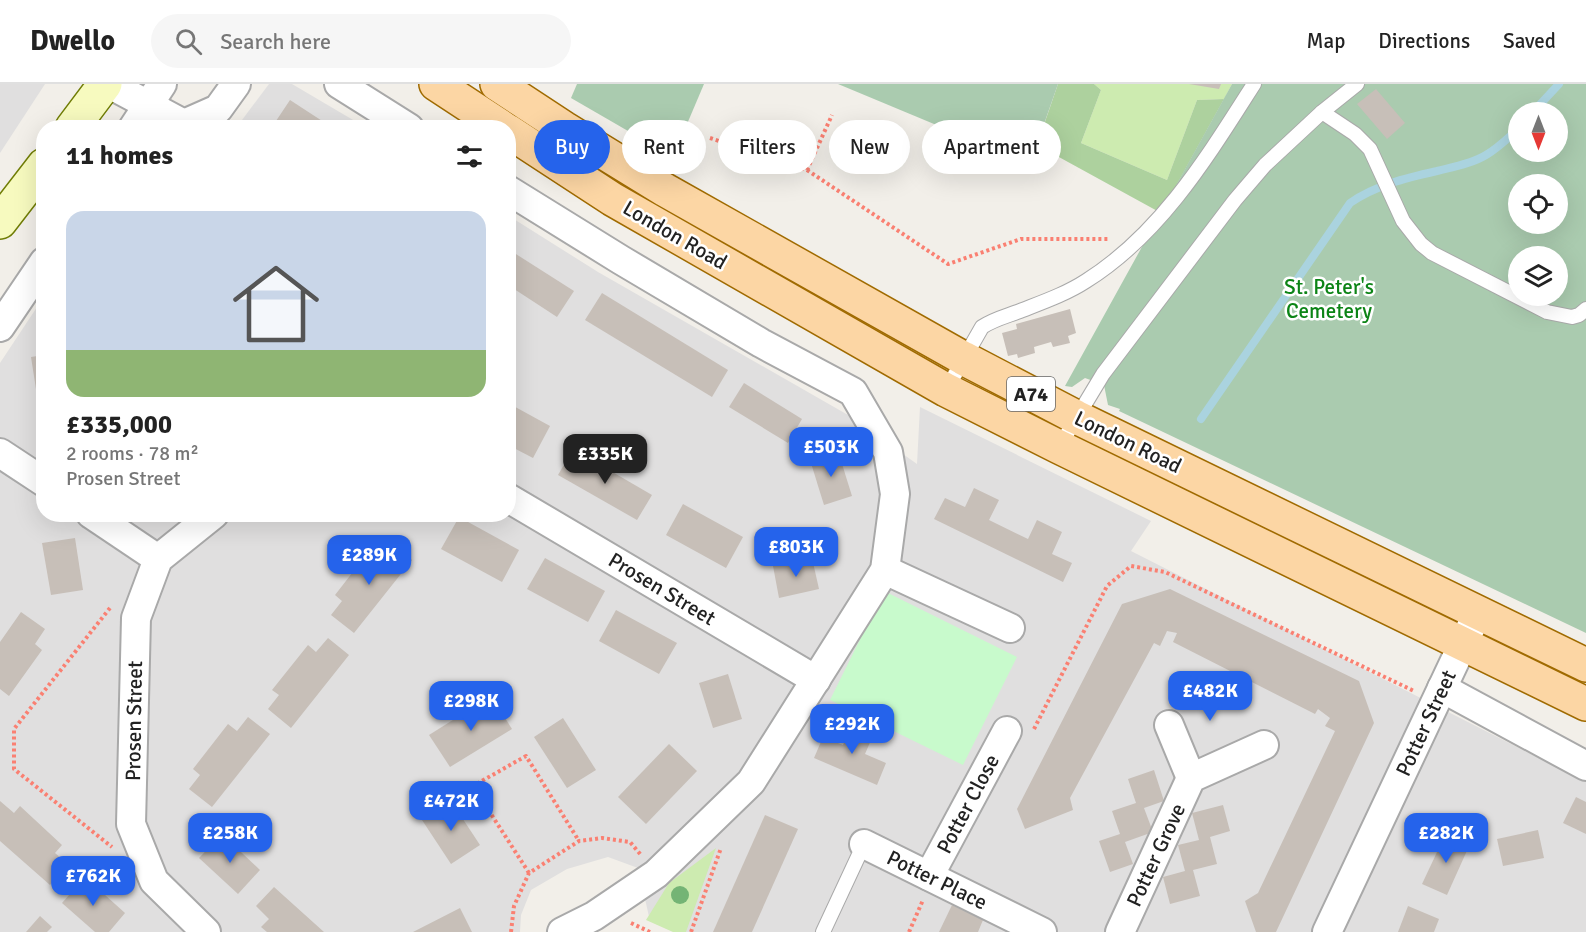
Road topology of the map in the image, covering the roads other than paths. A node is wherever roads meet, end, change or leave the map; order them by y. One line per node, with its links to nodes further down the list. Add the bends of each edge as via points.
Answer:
1 (236, 84): 12 (street, via 218,109)
2 (339, 84): 13 (street)
3 (436, 84): 14 (main road)
4 (497, 84): 15 (main road, London Road / A74)
5 (1254, 84): 26 (lane, via 1176,197 1127,250 1086,281 1054,298 982,327)
6 (1357, 84): 9 (lane)
7 (100, 88): 8 (street); 10 (street)
8 (147, 106): 11 (street)
9 (1322, 112): 24 (lane, via 1364,142 1393,203 1420,244 1547,312 1572,317); 28 (lane, via 1265,165 1228,208 1103,374)
10 (78, 120)
11 (176, 120)
12 (193, 120)
13 (396, 120)
14 (490, 120)
15 (552, 120)
16 (516, 136): 17 (main road, London Road / A74)
17 (534, 148)
18 (610, 156): 26 (main road, London Road / A74, via 757,244)
19 (574, 174): 27 (main road, London Road / A74)
20 (36, 175): 22 (street)
21 (516, 195): 36 (street, via 621,261 853,392 890,462 895,494)
22 (0, 222)
23 (36, 274): 25 (street)
24 (1586, 309)
25 (0, 327)
26 (963, 358): 27 (lane); 28 (main road, London Road / A74)
27 (946, 390): 29 (main road, London Road / A74)
28 (1076, 417): 29 (lane); 37 (main road, London Road / A74)
29 (1059, 447): 39 (main road, London Road / A74)
30 (0, 453): 31 (street)
31 (36, 477)
32 (516, 503): 41 (street, Prosen Street)
33 (104, 522): 35 (street)
34 (204, 522): 35 (street)
35 (158, 559): 52 (street, Prosen Street, via 136,618 131,824 154,881)
36 (885, 570): 38 (street); 41 (street)
37 (1478, 612): 39 (street, Potter Street); 40 (main road, London Road / A74)
38 (1010, 628)
39 (1463, 643): 42 (street, Potter Street); 43 (main road, London Road / A74)
40 (1586, 664)
41 (816, 680): 51 (street, via 751,782)
42 (1439, 695): 47 (street); 57 (street, Potter Street)
43 (1586, 704)
44 (1169, 725): 48 (street, Potter Grove)
45 (1006, 731): 50 (street, Potter Close)
46 (1263, 745): 48 (street, Potter Grove)
47 (1586, 766)
48 (1191, 778): 56 (street, Potter Grove)
49 (864, 844): 50 (street, Potter Place); 54 (lane)
50 (932, 877): 55 (street, Potter Place)
51 (601, 924): 53 (street)
52 (206, 932)
53 (562, 932)
54 (823, 932)
55 (1042, 932)
56 (1120, 932)
57 (1327, 932)

